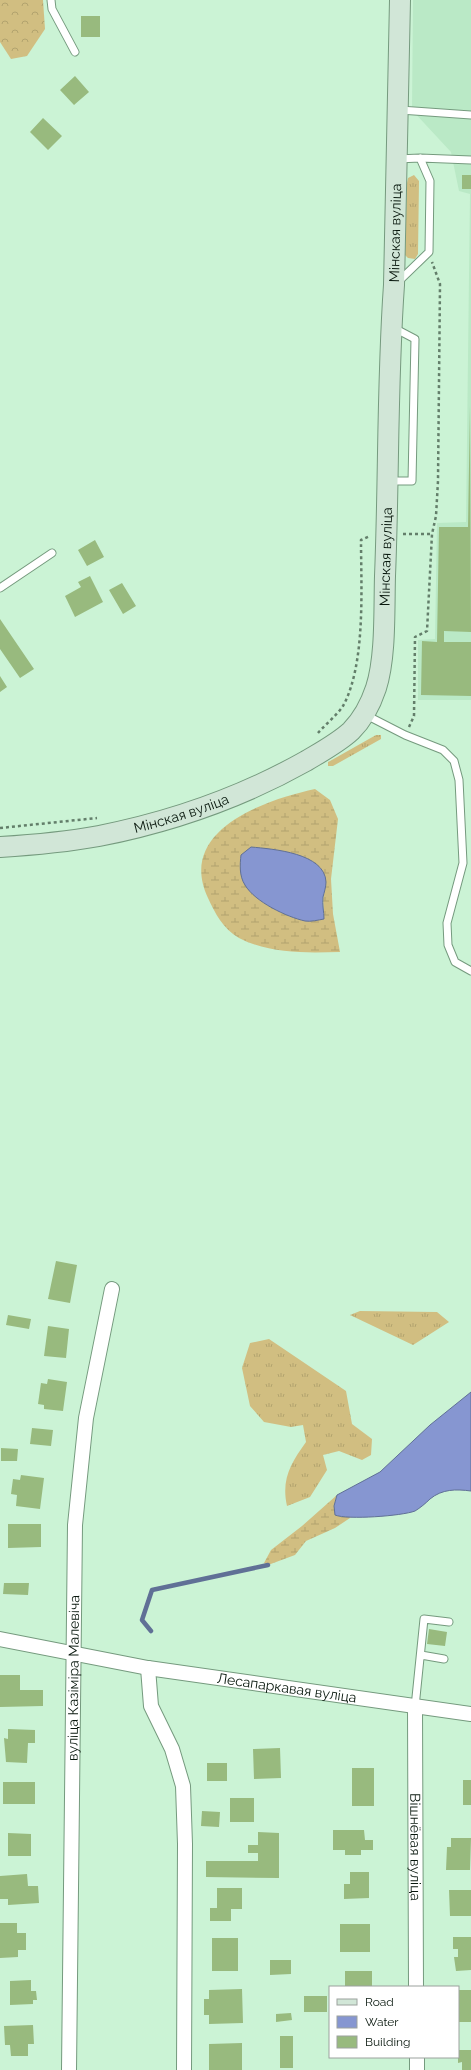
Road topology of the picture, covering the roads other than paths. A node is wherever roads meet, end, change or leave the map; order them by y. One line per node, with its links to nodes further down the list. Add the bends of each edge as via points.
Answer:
1 (52, 0): 3 (lane, via 52,9)
2 (400, 0): 4 (main road, Мінская вуліца)
3 (75, 52)
4 (398, 110): 5 (lane); 7 (main road, Мінская вуліца)
5 (471, 115)
6 (420, 158): 7 (lane); 8 (lane); 9 (lane, via 430,181 429,252)
7 (396, 159): 9 (main road, Мінская вуліца)
8 (471, 160)
9 (394, 285): 12 (main road, Мінская вуліца, via 381,662 376,688)
10 (52, 553): 11 (lane)
11 (0, 588)
12 (364, 714): 13 (main road, Мінская вуліца, via 351,730 332,745 264,782 207,806 99,836 56,843); 14 (lane, via 405,735 443,750 454,761 459,780 463,863 447,923 448,945 455,962)
13 (0, 847)
14 (471, 971)
15 (112, 1289): 18 (street, вуліца Казіміра Малевіча, via 86,1418 75,1525)
16 (449, 1622): 19 (lane, via 424,1619)
17 (0, 1639): 18 (street, Лесапаркавая вуліца)
18 (74, 1655): 21 (street, Лесапаркавая вуліца); 26 (street, вуліца Казіміра Малевіча)
19 (421, 1655): 20 (lane); 22 (lane)
20 (444, 1659)
21 (148, 1668): 22 (street, Лесапаркавая вуліца); 27 (street, via 151,1706 172,1749 183,1786)
22 (415, 1707): 23 (street, Лесапаркавая вуліца); 24 (street, Вішнёвая вуліца)
23 (471, 1714)
24 (416, 1986)
25 (417, 2058): 28 (street)
26 (70, 2070)
27 (184, 2070)
28 (417, 2070)

